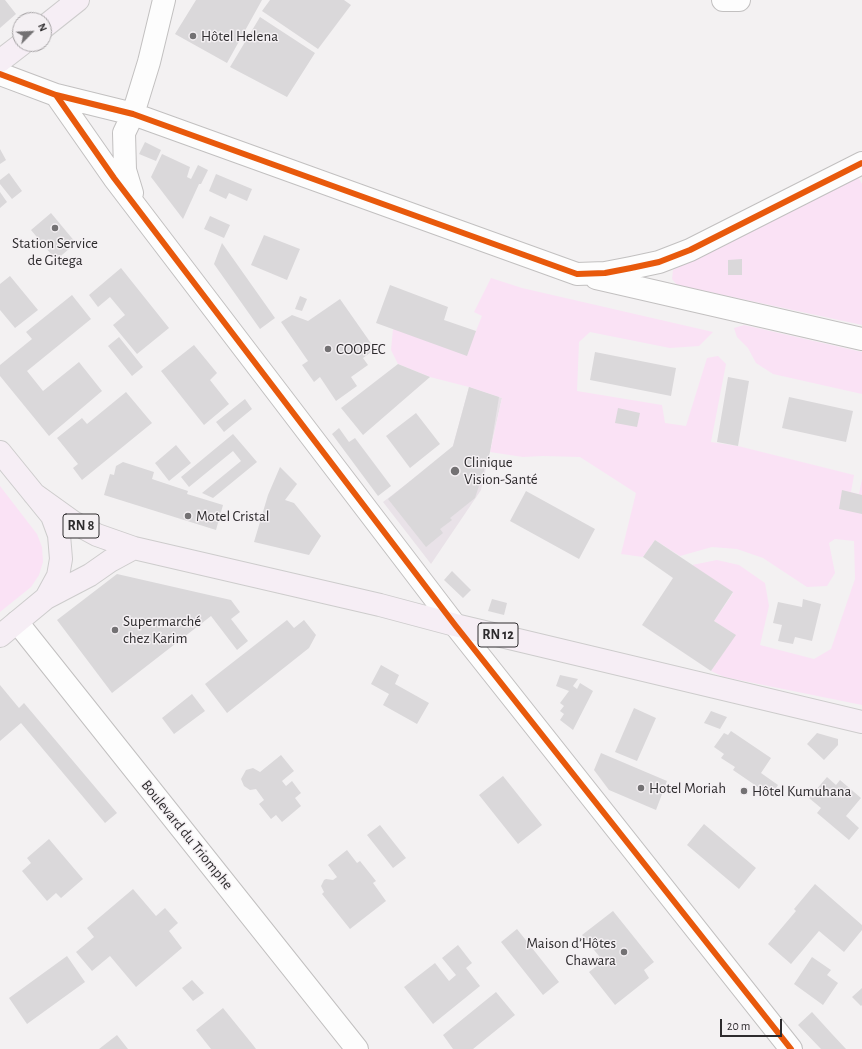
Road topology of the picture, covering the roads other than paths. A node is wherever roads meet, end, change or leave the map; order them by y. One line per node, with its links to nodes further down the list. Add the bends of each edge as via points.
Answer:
1 (78, 0): 5 (main road)
2 (164, 0): 10 (street)
3 (723, 0): 4 (street)
4 (739, 0)
5 (52, 20)
6 (12, 52): 7 (main road)
7 (0, 61)
8 (0, 74): 9 (street)
9 (56, 95): 10 (street); 12 (street, via 114,178)
10 (133, 114): 12 (street, via 124,133 125,170 133,195); 13 (street)
11 (862, 163): 13 (street, via 690,250 659,262 631,268 605,273)
12 (149, 222): 20 (street)
13 (577, 274): 14 (street)
14 (862, 339)
15 (0, 452): 16 (main road, RN 8)
16 (34, 494): 17 (main road, RN 8, via 73,522 97,535); 18 (main road, RN 8, via 52,516 59,535 61,559 58,576)
17 (134, 548): 18 (main road, RN 8); 20 (main road, RN 12)
18 (46, 598): 19 (main road, RN 8)
19 (17, 622): 21 (main road, RN 8); 23 (street, Boulevard du Triomphe)
20 (455, 625): 22 (main road, RN 12); 24 (street)
21 (0, 636)
22 (862, 722)
23 (357, 1049)
24 (791, 1049)

